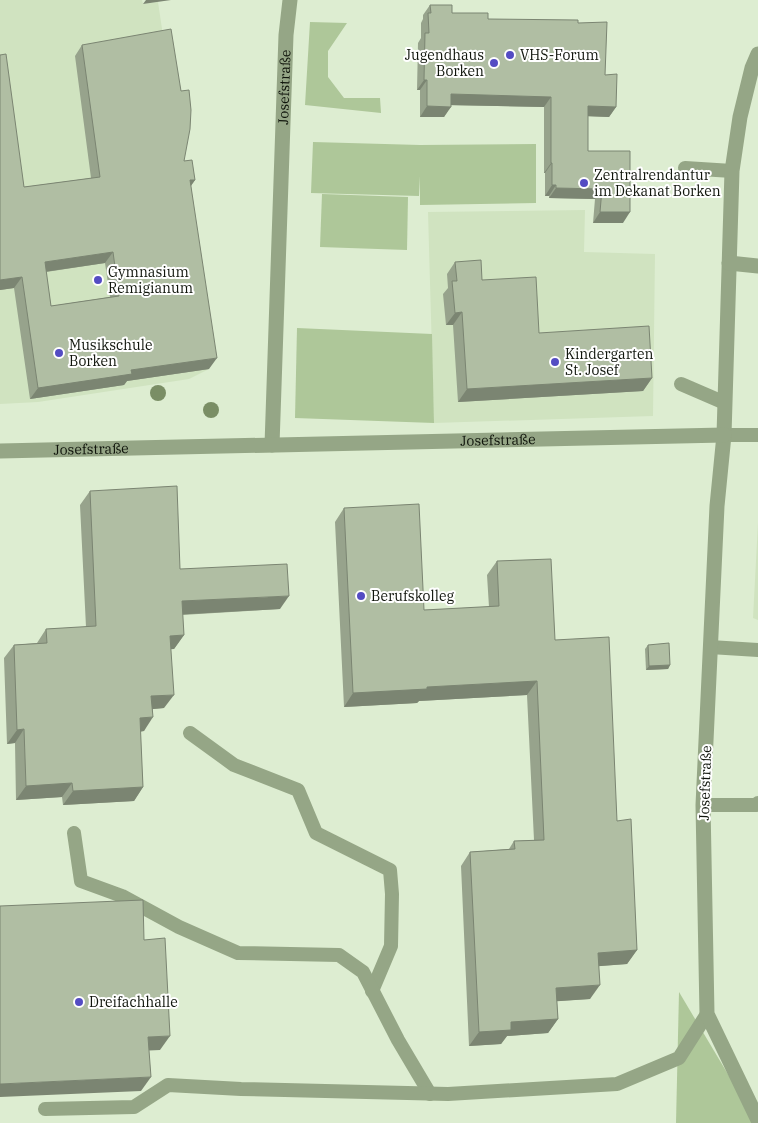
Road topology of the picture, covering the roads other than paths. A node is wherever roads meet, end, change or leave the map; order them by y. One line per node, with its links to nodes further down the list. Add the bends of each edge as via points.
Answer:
1 (290, 0): 11 (street, Josefstraße, via 286,35)
2 (758, 54): 4 (street, Josefstraße, via 740,117)
3 (685, 168): 4 (lane)
4 (732, 171): 5 (street, Josefstraße)
5 (729, 264): 6 (street); 8 (street, Josefstraße)
6 (758, 266)
7 (681, 384): 8 (lane)
8 (725, 403): 9 (street, Josefstraße)
9 (724, 435): 10 (lane); 11 (street, Josefstraße); 13 (street, Josefstraße)
10 (758, 435)
11 (272, 445): 12 (street, Josefstraße)
12 (0, 451)
13 (710, 647): 14 (lane); 17 (street, Josefstraße)
14 (758, 650)
15 (190, 734): 19 (lane, via 234,765 298,790 316,833 390,870 391,946)
16 (758, 803): 17 (lane)
17 (704, 806): 20 (street, Josefstraße)
18 (74, 833): 19 (lane, via 81,881 122,896 179,927 238,953 339,955 363,972)
19 (372, 991): 21 (lane)
20 (707, 1014): 21 (lane, via 679,1058 617,1084); 23 (street, Josefstraße)
21 (430, 1094): 22 (lane, via 168,1085 134,1107)
22 (46, 1109)
23 (758, 1120)

